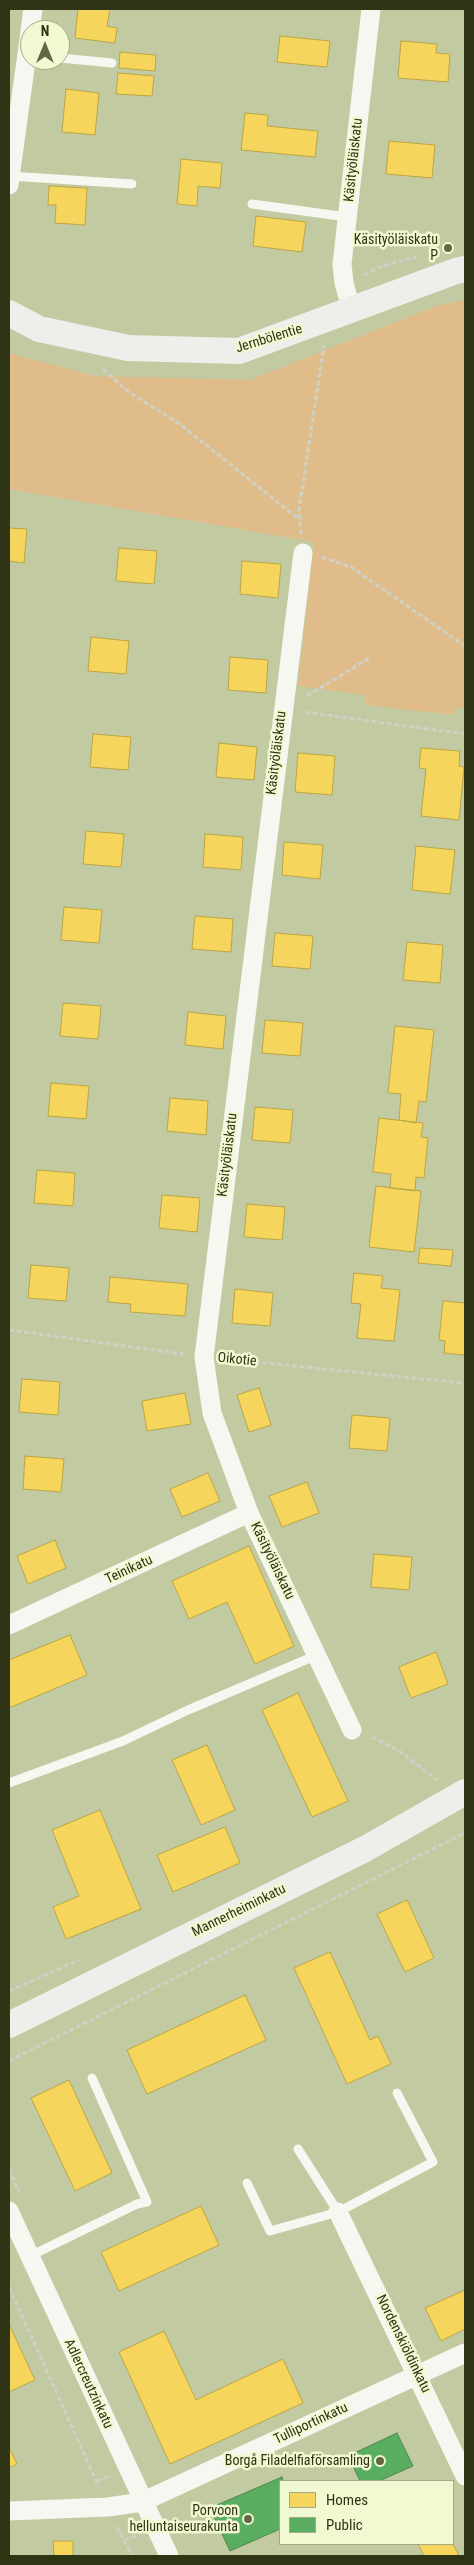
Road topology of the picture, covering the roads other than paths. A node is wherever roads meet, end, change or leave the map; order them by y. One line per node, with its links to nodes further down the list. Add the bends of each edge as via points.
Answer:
1 (370, 9): 8 (street, Käsityöläiskatu)
2 (70, 59): 3 (lane)
3 (112, 63)
4 (27, 70): 5 (street)
5 (9, 181): 6 (lane)
6 (132, 184)
7 (252, 204): 8 (lane)
8 (347, 217): 10 (street, Käsityöläiskatu, via 342,264)
9 (465, 270): 10 (main road, Jernbölentie)
10 (352, 311): 11 (main road, Jernbölentie, via 239,352 128,348 39,329)
11 (9, 314)
12 (303, 553): 13 (street, Käsityöläiskatu, via 204,1357 212,1413)
13 (249, 1513): 14 (street, Teinikatu); 15 (street, Käsityöläiskatu)
14 (9, 1625)
15 (317, 1655): 16 (street, Käsityöläiskatu); 17 (lane, via 123,1741)
16 (352, 1730)
17 (9, 1783)
18 (460, 1795): 19 (main road, Mannerheiminkatu, via 365,1849)
19 (9, 2025)
20 (92, 2078): 26 (lane, via 147,2202)
21 (397, 2093): 25 (lane, via 433,2162)
22 (298, 2149): 25 (lane)
23 (247, 2183): 25 (lane, via 270,2231)
24 (9, 2211): 26 (street, Adlercreutzinkatu)
25 (338, 2212): 28 (street, Nordenskiöldinkatu)
26 (30, 2256): 30 (street, Adlercreutzinkatu)
27 (465, 2353): 28 (street, Tulliportinkatu)
28 (418, 2375): 29 (street, Nordenskiöldinkatu); 30 (street, Tulliportinkatu)
29 (465, 2476)
30 (142, 2502): 31 (street, Tulliportinkatu, via 108,2507); 32 (street, Adlercreutzinkatu)
31 (9, 2511)
32 (169, 2556)

